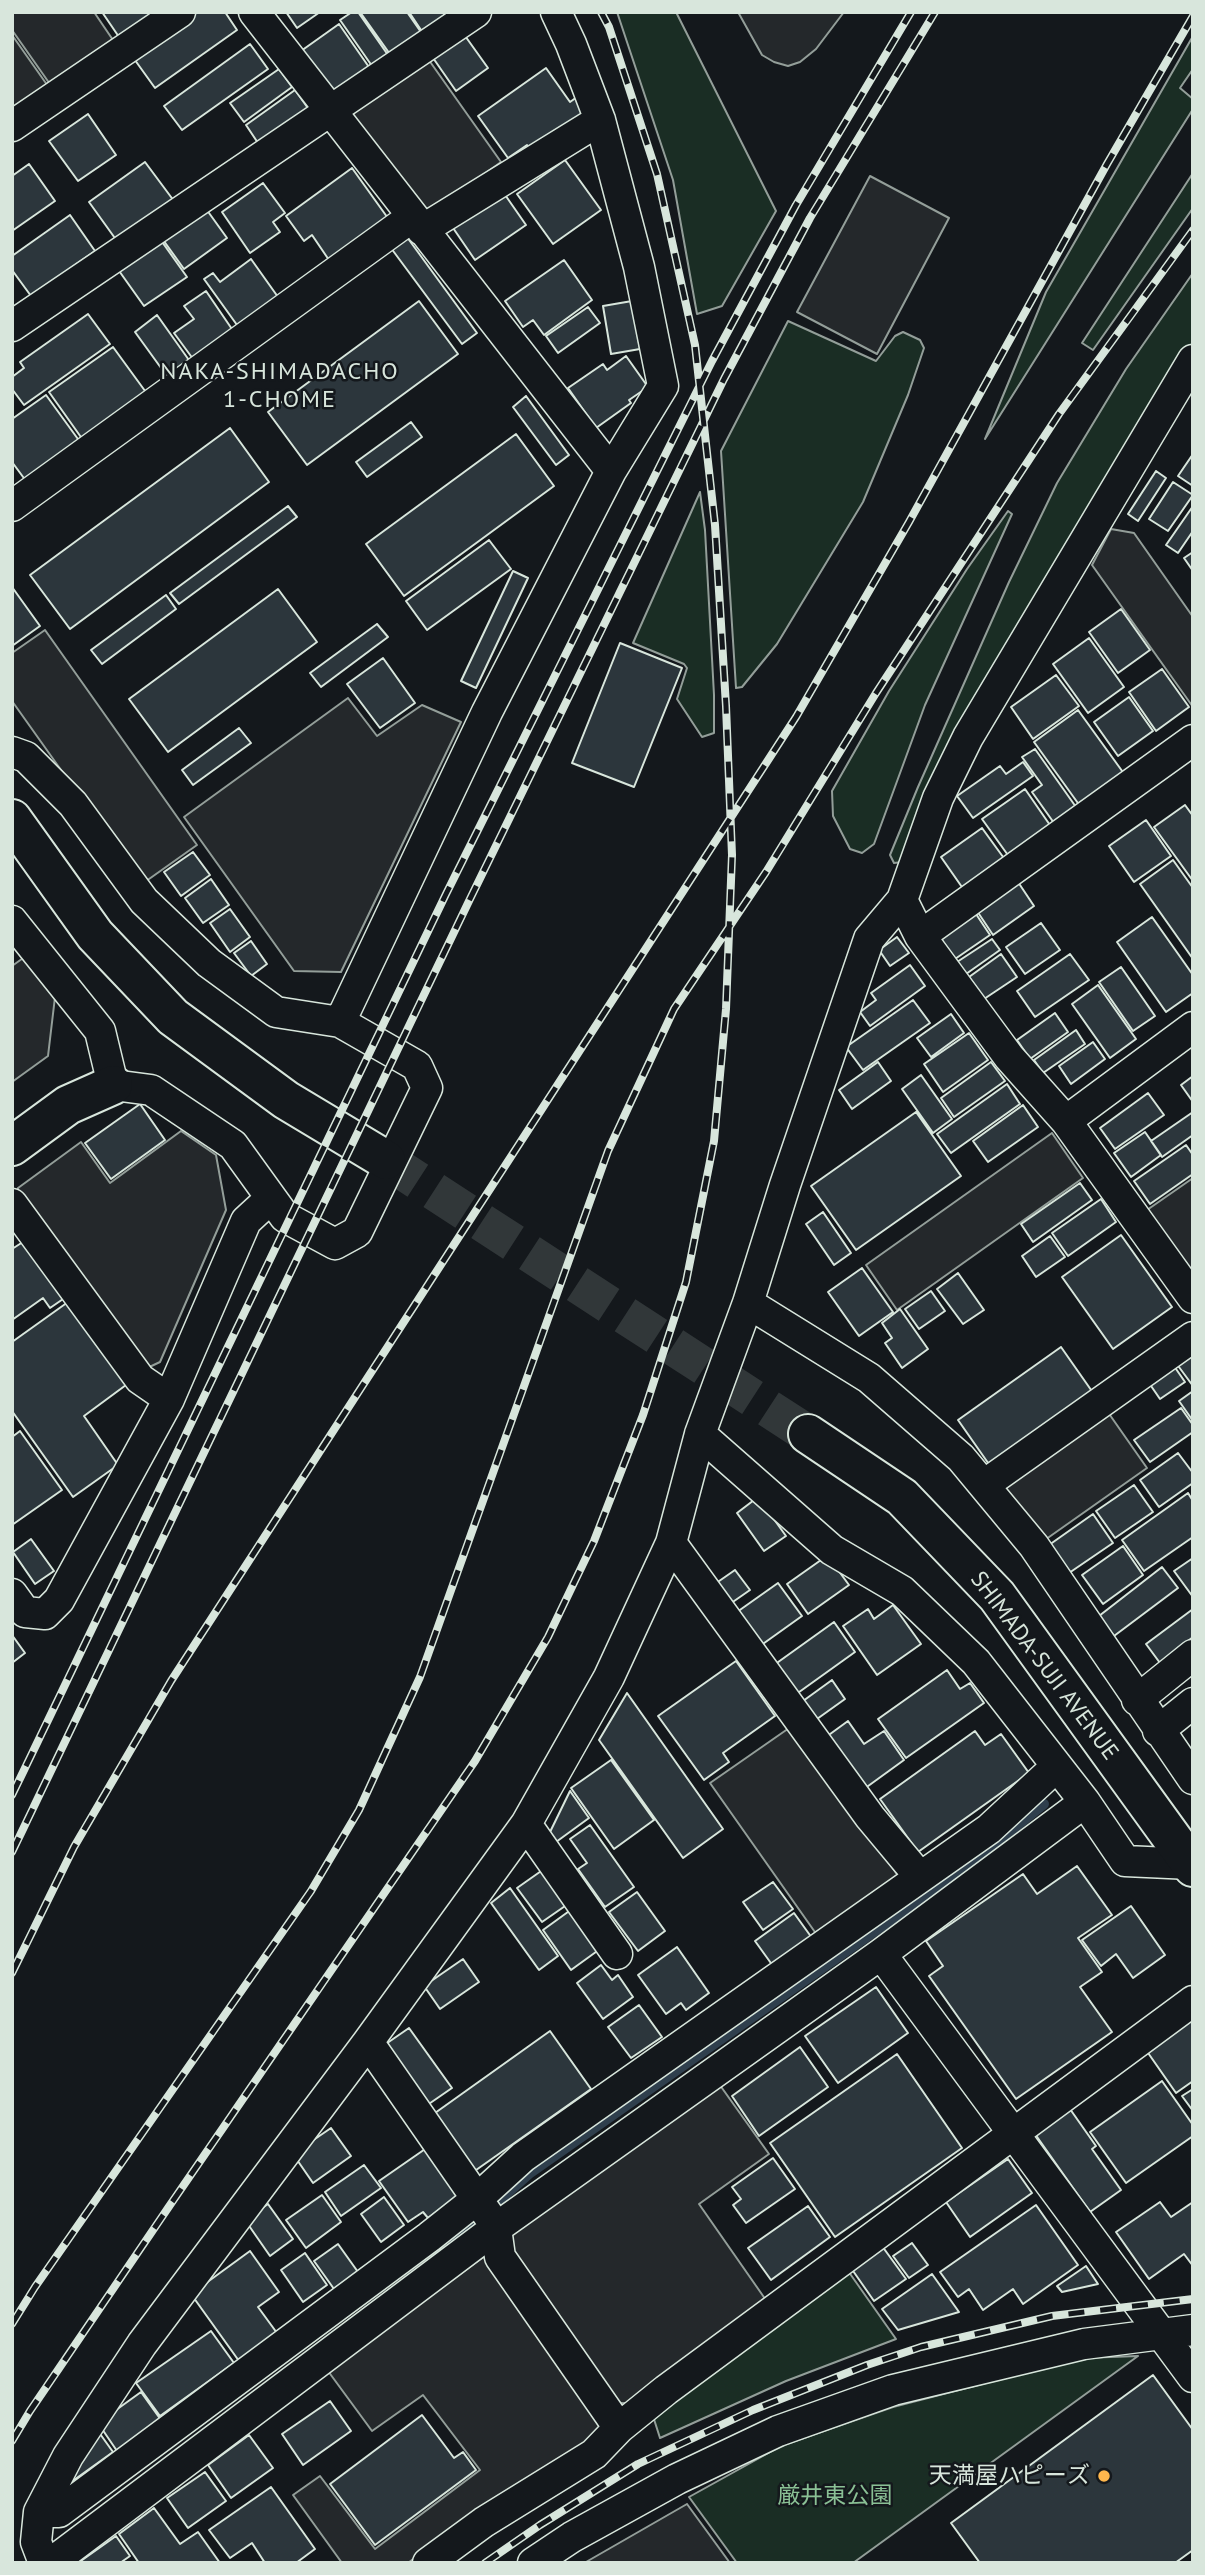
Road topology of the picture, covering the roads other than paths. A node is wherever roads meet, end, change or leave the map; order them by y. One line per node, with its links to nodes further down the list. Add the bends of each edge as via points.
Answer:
1 (180, 12): 7 (street)
2 (254, 12): 5 (street)
3 (477, 12): 5 (street)
4 (556, 12): 6 (street)
5 (331, 111): 8 (street); 9 (street)
6 (600, 120): 8 (street); 11 (street, via 639,267 663,386)
7 (12, 126)
8 (417, 224): 11 (street); 12 (street)
9 (12, 326)
10 (1193, 360): 16 (street, via 968,737 938,798)
11 (611, 471): 19 (street, via 487,712)
12 (12, 506)
13 (1193, 740): 18 (street)
14 (12, 752): 19 (street, via 26,757 72,804 144,901 209,962 276,1012)
15 (12, 819): 24 (street, via 95,935 173,1017 286,1100)
16 (902, 901): 18 (street); 28 (street, via 869,939)
17 (12, 921): 21 (street, via 100,1031)
18 (920, 936): 22 (street, via 1009,1058)
19 (340, 1022): 25 (street, via 417,1066 427,1088 357,1232 335,1244 285,1217)
20 (1193, 1027): 22 (street)
21 (113, 1085): 23 (street, via 68,1105); 25 (street, via 152,1090 233,1146)
22 (1066, 1121): 27 (street)
23 (12, 1146)
24 (386, 1160)
25 (271, 1198): 30 (street, via 246,1221)
26 (12, 1204): 30 (street, via 140,1379)
27 (1193, 1298)
28 (748, 1303): 31 (street); 33 (street, via 869,1378 961,1458)
29 (1193, 1337): 33 (street)
30 (169, 1399): 35 (street, via 59,1600 45,1614 26,1612)
31 (701, 1434): 34 (street); 40 (street, via 832,1549 902,1591 975,1662)
32 (808, 1434): 44 (street, SHIMADA-SUJI AVENUE, via 902,1497 997,1596)
33 (984, 1485): 37 (street, via 1034,1546)
34 (671, 1543): 43 (street, via 609,1677); 45 (street, via 870,1817)
35 (12, 1594)
36 (1193, 1655): 37 (street)
37 (1137, 1700): 39 (street)
38 (1193, 1703): 39 (street)
39 (1158, 1731): 41 (street)
40 (1057, 1766): 42 (street); 45 (street, via 989,1829)
41 (1193, 1779)
42 (1085, 1802): 44 (street, via 1125,1861); 47 (street)
43 (526, 1824): 46 (street); 49 (street)
44 (1192, 1862)
45 (920, 1877): 51 (street, via 523,2157)
46 (617, 1954)
47 (881, 1954): 50 (street); 51 (street)
48 (1193, 2001): 50 (street)
49 (368, 2042): 51 (street); 56 (street, via 142,2344 68,2456)
50 (1012, 2133): 53 (street); 55 (street)
51 (487, 2213): 55 (street, via 500,2257); 56 (street, via 429,2237 59,2512); 57 (street)
52 (1193, 2330): 53 (street)
53 (1161, 2335): 54 (street); 59 (street, via 1084,2344 893,2390 778,2431 677,2479 572,2536)
54 (1193, 2377)
55 (619, 2428): 58 (street, via 594,2455 484,2522)
56 (39, 2512): 57 (street)
57 (43, 2556)
58 (428, 2563)
59 (533, 2563)

